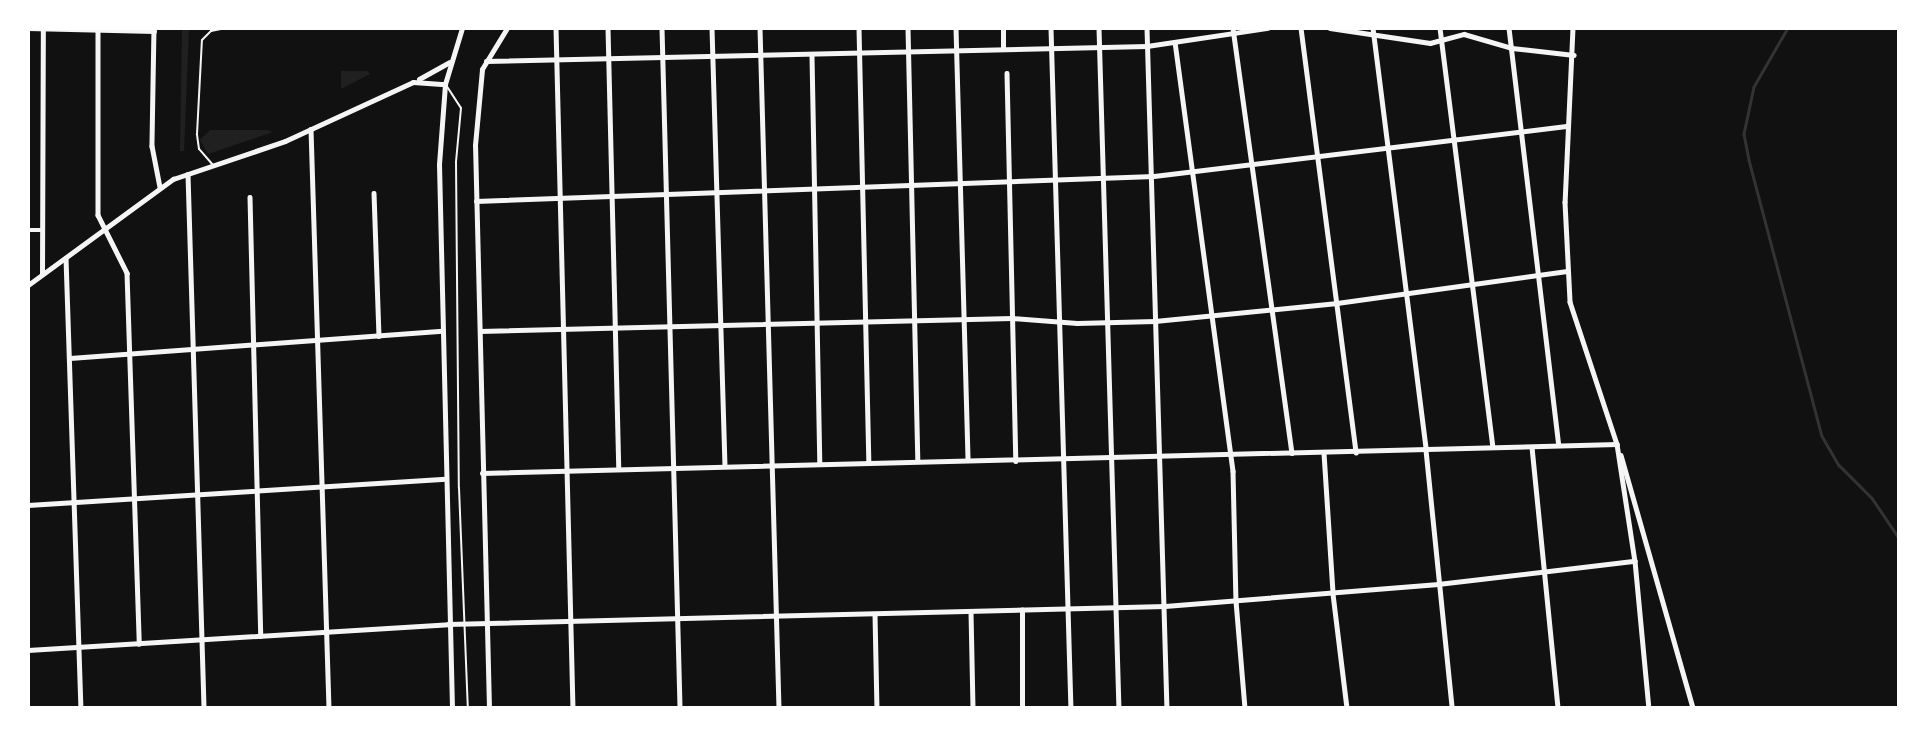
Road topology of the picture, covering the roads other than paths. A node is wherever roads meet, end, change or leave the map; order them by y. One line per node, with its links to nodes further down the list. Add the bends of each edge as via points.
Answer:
1 (28, 28): 2 (street)
2 (43, 28): 26 (street); 80 (street)
3 (226, 28): 57 (lane, via 211,31 202,40 196,127 199,149)
4 (462, 28): 47 (street)
5 (507, 28): 45 (street)
6 (556, 28): 46 (street)
7 (608, 28): 43 (street)
8 (662, 28): 44 (street)
9 (712, 28): 42 (street)
10 (760, 28): 41 (street)
11 (859, 28): 38 (street)
12 (908, 28): 37 (street)
13 (956, 28): 36 (street)
14 (1003, 28): 32 (street)
15 (1051, 28): 33 (street)
16 (1099, 28): 34 (street)
17 (1147, 28): 31 (street)
18 (1268, 28): 27 (street)
19 (1301, 28): 56 (street)
20 (1330, 28): 28 (street)
21 (1373, 28): 28 (street)
22 (1440, 28): 29 (street)
23 (1508, 28): 35 (street)
24 (1573, 28): 40 (street)
25 (154, 29): 26 (street); 66 (street, via 152,146)
26 (98, 30): 78 (street, via 97,206)
27 (1233, 31): 30 (street); 58 (street)
28 (1373, 35): 29 (street); 55 (street)
29 (1440, 41): 35 (street, via 1464,34); 54 (street)
30 (1175, 42): 31 (street); 59 (street)
31 (1147, 46): 34 (street); 61 (street)
32 (1003, 47): 33 (street); 36 (street)
33 (1052, 48): 34 (street); 63 (street)
34 (1099, 48): 62 (street)
35 (1512, 48): 40 (street); 53 (street)
36 (956, 50): 37 (street); 65 (street)
37 (908, 52): 38 (street); 67 (street)
38 (859, 54): 39 (street); 68 (street)
39 (813, 55): 41 (street); 70 (street)
40 (1574, 55): 51 (street)
41 (761, 57): 42 (street); 71 (street)
42 (712, 58): 44 (street); 69 (street)
43 (608, 60): 44 (street); 46 (street); 74 (street)
44 (662, 60): 73 (street)
45 (486, 61): 46 (street); 77 (street, via 478,89)
46 (557, 61): 75 (street)
47 (451, 62): 49 (street); 50 (street)
48 (1007, 73): 64 (street)
49 (413, 82): 50 (street); 52 (street)
50 (445, 84): 104 (street, via 439,164); 157 (lane, via 461,108 456,162)
51 (1568, 126): 53 (street); 82 (street)
52 (312, 129): 57 (street); 107 (street)
53 (1518, 133): 54 (street); 84 (street)
54 (1453, 140): 55 (street); 85 (street)
55 (1387, 147): 56 (street); 87 (street)
56 (1319, 157): 58 (street); 88 (street)
57 (213, 165): 60 (street)
58 (1252, 166): 59 (street); 89 (street)
59 (1189, 173): 61 (street); 90 (street)
60 (188, 174): 66 (street); 109 (street)
61 (1154, 176): 62 (street); 95 (street)
62 (1104, 178): 63 (street); 97 (street)
63 (1056, 179): 64 (street); 93 (street)
64 (1009, 181): 65 (street); 91 (street)
65 (961, 185): 67 (street); 92 (street)
66 (160, 187): 78 (street)
67 (912, 188): 68 (street); 94 (street)
68 (865, 189): 70 (street); 96 (street)
69 (718, 191): 71 (street); 73 (street); 101 (street)
70 (814, 191): 71 (street); 98 (street)
71 (765, 192): 99 (street)
72 (374, 193): 106 (street)
73 (668, 193): 74 (street); 100 (street)
74 (611, 195): 75 (street); 102 (street)
75 (559, 196): 77 (street); 103 (street)
76 (250, 197): 108 (street)
77 (476, 201): 105 (street)
78 (102, 229): 81 (street); 110 (street, via 127,273)
79 (28, 230): 80 (street)
80 (41, 230): 83 (street)
81 (66, 257): 83 (street); 111 (street)
82 (1567, 271): 84 (street); 112 (street, via 1573,317)
83 (42, 274): 86 (street)
84 (1535, 275): 85 (street); 113 (street)
85 (1471, 284): 87 (street); 114 (street)
86 (28, 285)
87 (1405, 294): 88 (street); 116 (street)
88 (1337, 303): 89 (street); 117 (street)
89 (1273, 310): 90 (street); 118 (street)
90 (1210, 317): 95 (street); 120 (street)
91 (1012, 318): 92 (street); 93 (street); 125 (street)
92 (963, 319): 94 (street); 122 (street)
93 (1060, 320): 97 (street); 126 (street)
94 (914, 321): 96 (street); 123 (street)
95 (1155, 321): 97 (street); 121 (street)
96 (866, 323): 98 (street); 127 (street)
97 (1108, 323): 124 (street)
98 (817, 324): 99 (street); 128 (street)
99 (770, 325): 101 (street); 130 (street)
100 (671, 327): 101 (street); 102 (street); 131 (street)
101 (720, 327): 129 (street)
102 (615, 328): 103 (street); 132 (street)
103 (564, 329): 105 (street); 133 (street)
104 (442, 331): 106 (street); 135 (street)
105 (480, 331): 134 (street)
106 (379, 336): 107 (street)
107 (317, 340): 108 (street); 136 (street)
108 (255, 346): 109 (street); 137 (street)
109 (194, 350): 110 (street); 138 (street)
110 (130, 354): 111 (street); 139 (street)
111 (70, 358): 140 (street)
112 (1618, 444): 113 (street); 142 (street); 186 (street)
113 (1559, 445): 115 (street)
114 (1493, 447): 115 (street); 116 (street)
115 (1532, 447): 143 (street)
116 (1426, 450): 117 (street); 144 (street)
117 (1356, 452): 119 (street)
118 (1292, 453): 119 (street); 120 (street)
119 (1324, 453): 145 (street)
120 (1231, 455): 121 (street); 146 (street)
121 (1161, 458): 124 (street); 147 (street)
122 (968, 459): 123 (street); 125 (street)
123 (918, 460): 127 (street)
124 (1112, 460): 126 (street); 148 (street)
125 (1016, 461): 126 (street)
126 (1065, 461): 150 (street)
127 (869, 462): 128 (street)
128 (820, 463): 130 (street)
129 (725, 465): 130 (street); 131 (street)
130 (772, 465): 153 (street)
131 (674, 466): 132 (street); 154 (street)
132 (619, 467): 133 (street)
133 (565, 470): 134 (street); 155 (street)
134 (481, 473): 158 (street)
135 (445, 479): 136 (street); 156 (street)
136 (322, 486): 137 (street); 159 (street)
137 (258, 491): 138 (street); 160 (street)
138 (198, 495): 139 (street); 161 (street)
139 (137, 498): 140 (street); 162 (street)
140 (75, 502): 141 (street); 163 (street)
141 (28, 505)
142 (1635, 561): 143 (street); 185 (street)
143 (1543, 572): 144 (street); 183 (street)
144 (1438, 584): 145 (street); 182 (street)
145 (1333, 594): 146 (street); 181 (street)
146 (1236, 601): 147 (street); 180 (street)
147 (1165, 606): 148 (street); 179 (street)
148 (1117, 607): 150 (street); 178 (street)
149 (1022, 610): 150 (street); 151 (street); 176 (street)
150 (1068, 610): 177 (street)
151 (971, 612): 152 (street); 175 (street)
152 (876, 614): 153 (street); 174 (street)
153 (776, 615): 154 (street); 173 (street)
154 (676, 618): 155 (street); 172 (street)
155 (569, 622): 158 (street); 171 (street)
156 (448, 624): 157 (street); 159 (street); 168 (street)
157 (464, 624): 158 (street); 169 (lane)
158 (487, 624): 170 (street)
159 (326, 631): 160 (street); 167 (street)
160 (261, 636): 161 (street)
161 (203, 640): 162 (street); 166 (street)
162 (139, 645): 163 (street)
163 (79, 647): 164 (street); 165 (street)
164 (28, 650)
165 (81, 708)
166 (204, 708)
167 (328, 708)
168 (452, 708)
169 (468, 708)
170 (489, 708)
171 (573, 708)
172 (680, 708)
173 (779, 708)
174 (877, 708)
175 (973, 708)
176 (1022, 708)
177 (1072, 708)
178 (1119, 708)
179 (1167, 708)
180 (1245, 708)
181 (1347, 708)
182 (1452, 708)
183 (1558, 708)
184 (1642, 708): 185 (street)
185 (1649, 708)
186 (1693, 708)

